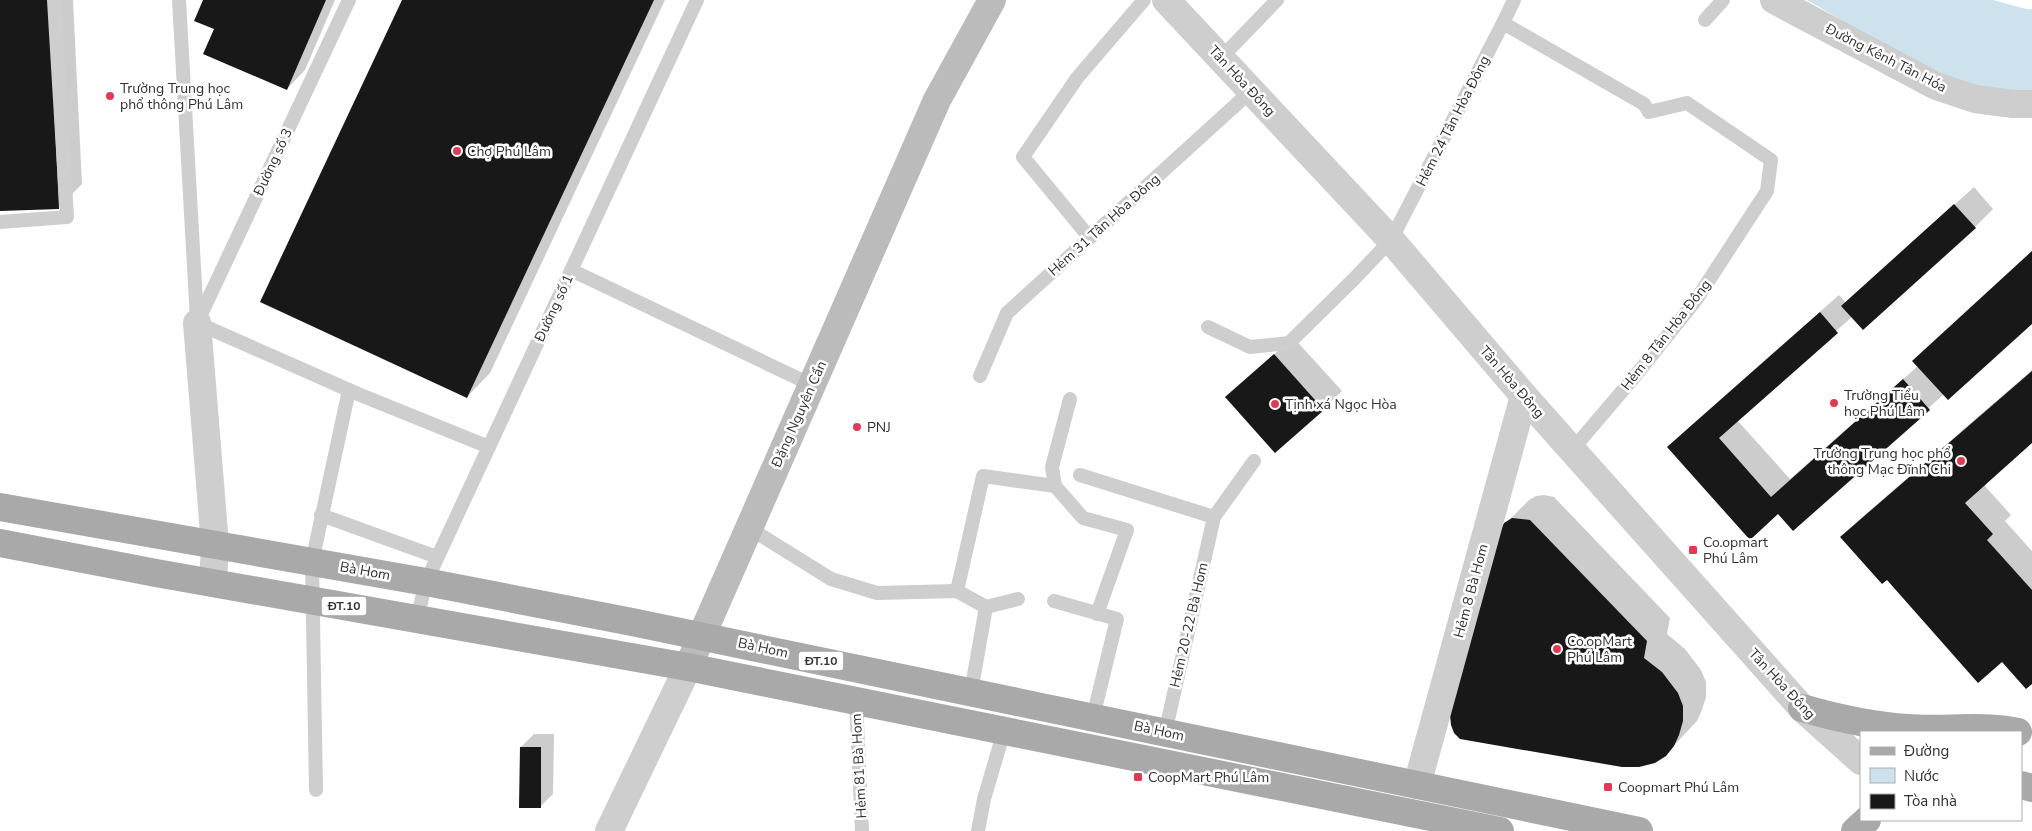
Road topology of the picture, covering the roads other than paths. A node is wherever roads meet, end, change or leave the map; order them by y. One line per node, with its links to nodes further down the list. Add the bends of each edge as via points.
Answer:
1 (54, 0): 17 (lane, via 67,217)
2 (179, 0): 21 (lane, Đường số 3)
3 (349, 0): 21 (lane, Đường số 3)
4 (697, 0): 20 (lane, Đường số 1)
5 (992, 0): 24 (main road, Đặng Nguyên Cẩn, via 937,100)
6 (1144, 0): 18 (lane, via 1077,78 1023,157)
7 (1166, 0): 14 (street, Tân Hòa Đông)
8 (1277, 0): 14 (lane)
9 (1514, 0): 13 (lane, Hẻm 24 Tân Hòa Đông)
10 (1723, 0): 12 (lane)
11 (1774, 0): 16 (street, Đường Kênh Tân Hóa, via 1936,86 1975,99)
12 (1705, 20)
13 (1504, 23): 19 (lane, Hẻm 24 Tân Hòa Đông); 29 (lane, Hẻm 8 Tân Hòa Đông, via 1644,104 1649,112 1687,103 1770,160 1766,192 1696,300)
14 (1221, 58): 15 (street, Tân Hòa Đông)
15 (1251, 91): 18 (lane, Hẻm 31 Tân Hòa Đông); 19 (street, Tân Hòa Đông)
16 (2032, 104)
17 (0, 222)
18 (1090, 238): 23 (lane, Hẻm 31 Tân Hòa Đông, via 1007,313)
19 (1391, 240): 22 (lane, Hẻm 24 Tân Hòa Đông, via 1289,343 1250,347); 26 (street, Tân Hòa Đông)
20 (571, 270): 24 (lane); 28 (lane, Đường số 1)
21 (197, 324): 25 (lane); 38 (street, Đường số 3)
22 (1208, 326)
23 (980, 376)
24 (812, 385): 36 (main road, Đặng Nguyên Cẩn)
25 (349, 390): 28 (lane); 34 (lane)
26 (1524, 396): 29 (street, Tân Hòa Đông); 60 (street, Hẻm 8 Bà Hom)
27 (1070, 399): 32 (lane, via 1052,467)
28 (489, 447): 39 (lane, Đường số 1)
29 (1572, 450): 54 (street, Tân Hòa Đông)
30 (1254, 461): 35 (lane, Hẻm 20-22 Bà Hom)
31 (1080, 475): 35 (lane)
32 (1055, 486): 43 (lane, via 983,476); 48 (lane, via 1083,518 1127,530)
33 (0, 507): 38 (main road, Bà Hom / ĐT.10)
34 (321, 515): 39 (lane); 40 (lane)
35 (1214, 517): 58 (lane, Hẻm 20-22 Bà Hom)
36 (749, 528): 43 (lane, via 831,579 877,592); 50 (main road, Đặng Nguyên Cẩn)
37 (0, 543): 42 (main road, ĐT.10)
38 (215, 545): 40 (main road, Bà Hom / ĐT.10); 42 (street, Đường số 3)
39 (437, 557): 41 (lane, Đường số 1)
40 (312, 562): 41 (main road, Bà Hom / ĐT.10); 45 (lane)
41 (426, 582): 49 (lane, Đường số 1); 50 (main road, Bà Hom / ĐT.10)
42 (213, 583): 45 (main road, ĐT.10)
43 (958, 591): 47 (lane)
44 (1018, 599): 47 (lane)
45 (312, 600): 49 (main road, ĐT.10); 61 (lane)
46 (1054, 601): 48 (lane)
47 (986, 607): 52 (lane)
48 (1097, 614): 55 (lane, via 1117,619)
49 (417, 619): 51 (main road, ĐT.10)
50 (702, 636): 51 (main road, Đặng Nguyên Cẩn); 52 (main road, Bà Hom / ĐT.10)
51 (688, 667): 53 (main road, ĐT.10); 64 (street, Đặng Nguyên Cẩn)
52 (971, 692): 55 (main road, Bà Hom / ĐT.10)
53 (856, 700): 56 (main road, ĐT.10); 65 (lane, Hẻm 81 Bà Hom)
54 (1802, 708): 57 (main road, via 1840,718 1908,728 1960,726); 59 (street, Tân Hòa Đông)
55 (1094, 718): 58 (main road, Bà Hom / ĐT.10)
56 (1004, 731): 63 (main road, ĐT.10); 66 (lane)
57 (2013, 731)
58 (1165, 733): 60 (main road, Bà Hom / ĐT.10)
59 (1860, 760)
60 (1417, 786): 68 (main road, Bà Hom / ĐT.10)
61 (316, 790)
62 (1866, 821): 69 (main road)
63 (1416, 823): 67 (main road, ĐT.10)
64 (609, 831)
65 (862, 831)
66 (978, 831)
67 (1500, 831)
68 (1639, 831)
69 (1855, 831)

